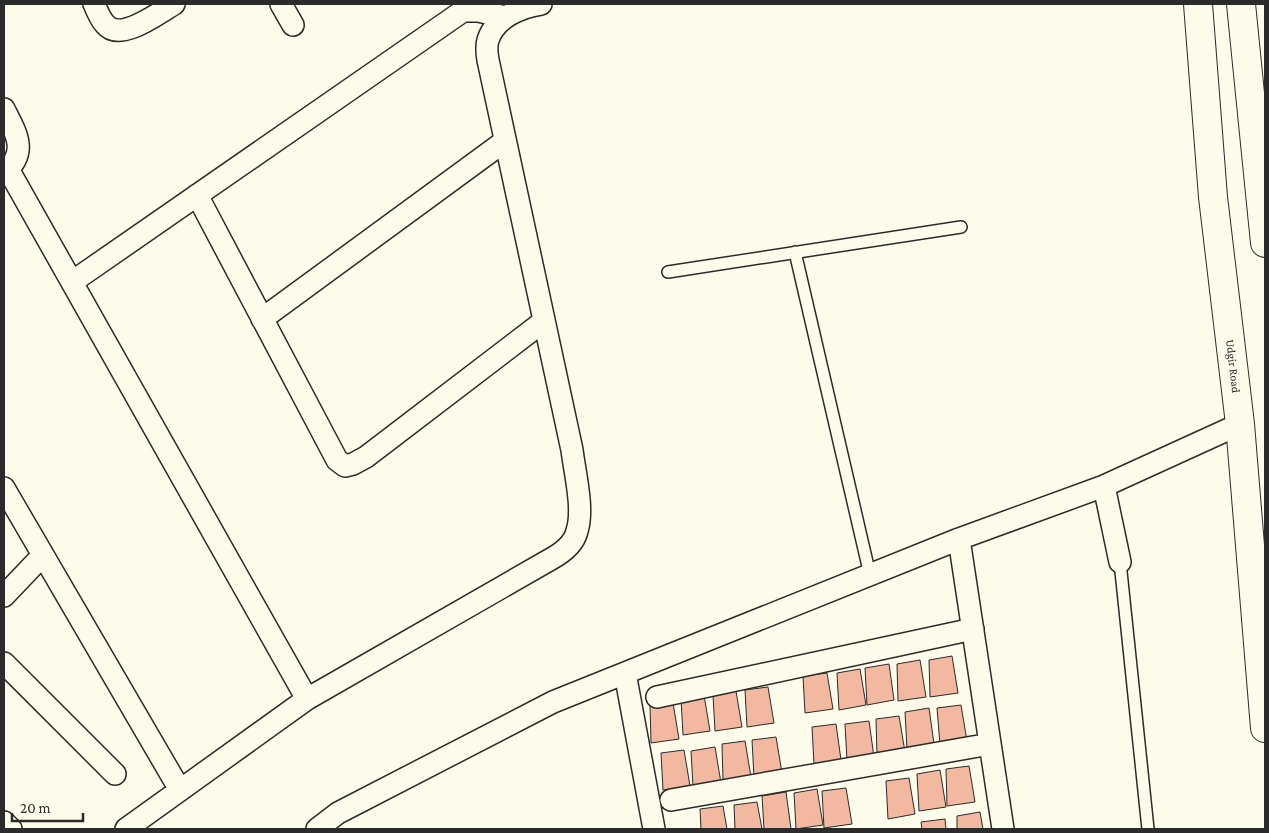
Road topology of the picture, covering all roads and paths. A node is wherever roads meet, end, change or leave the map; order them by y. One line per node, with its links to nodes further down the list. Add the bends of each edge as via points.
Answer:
1 (94, 4): 2 (street, via 106,26 116,31 128,30)
2 (174, 4)
3 (281, 4): 8 (street)
4 (540, 4): 7 (street, via 525,6)
5 (1198, 4): 20 (highway, Udgir Road, via 1213,197)
6 (1241, 4): 14 (highway)
7 (506, 17): 10 (street, via 493,28 487,42); 12 (street, via 463,11)
8 (293, 25)
9 (4, 109): 11 (street, via 18,137 18,156)
10 (505, 141): 18 (street); 19 (street)
11 (6, 171): 17 (street)
12 (196, 196): 17 (street); 18 (street)
13 (961, 227): 15 (lane)
14 (1265, 243)
15 (795, 252): 16 (lane); 26 (lane)
16 (668, 272)
17 (72, 282): 32 (street)
18 (262, 319): 19 (street, via 337,460 345,466 366,457)
19 (544, 322): 32 (street, via 572,450 580,515 577,533 558,555)
20 (1240, 424): 21 (street); 33 (highway, Udgir Road)
21 (1104, 486): 23 (street); 25 (street)
22 (4, 488): 24 (street)
23 (959, 539): 26 (street); 28 (street)
24 (43, 555): 27 (street); 36 (street)
25 (1120, 562): 44 (lane)
26 (870, 574): 30 (street)
27 (4, 596)
28 (973, 630): 31 (street); 34 (street)
29 (4, 663): 35 (street)
30 (625, 673): 41 (street, via 552,702 338,813); 42 (street)
31 (657, 697)
32 (307, 699): 36 (street)
33 (1265, 728)
34 (990, 744): 37 (street); 43 (street)
35 (115, 774)
36 (180, 790): 40 (street)
37 (671, 800)
38 (4, 822): 39 (street)
39 (11, 829)
40 (126, 829)
41 (317, 829)
42 (654, 829)
43 (1003, 829)
44 (1148, 829)

